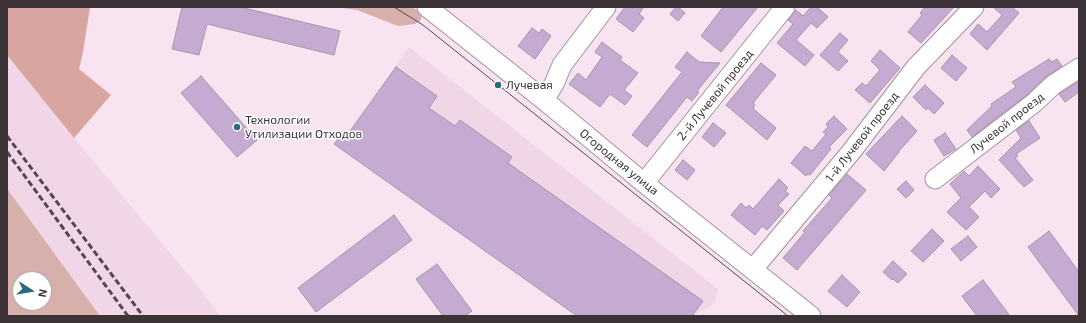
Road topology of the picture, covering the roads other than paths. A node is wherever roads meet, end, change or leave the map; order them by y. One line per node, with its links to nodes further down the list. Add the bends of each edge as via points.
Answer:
1 (427, 7): 6 (street, Огородная улица)
2 (606, 7): 6 (street, via 562,65)
3 (786, 7): 8 (street, 2-й Лучевой проезд)
4 (974, 7): 9 (street, 1-й Лучевой проезд, via 916,67 851,152)
5 (1079, 68): 7 (street, Лучевой проезд, via 1053,85 1034,103)
6 (544, 100): 8 (street, Огородная улица)
7 (935, 179)
8 (644, 183): 9 (street, Огородная улица)
9 (753, 269): 10 (street, Огородная улица)
10 (811, 316)

